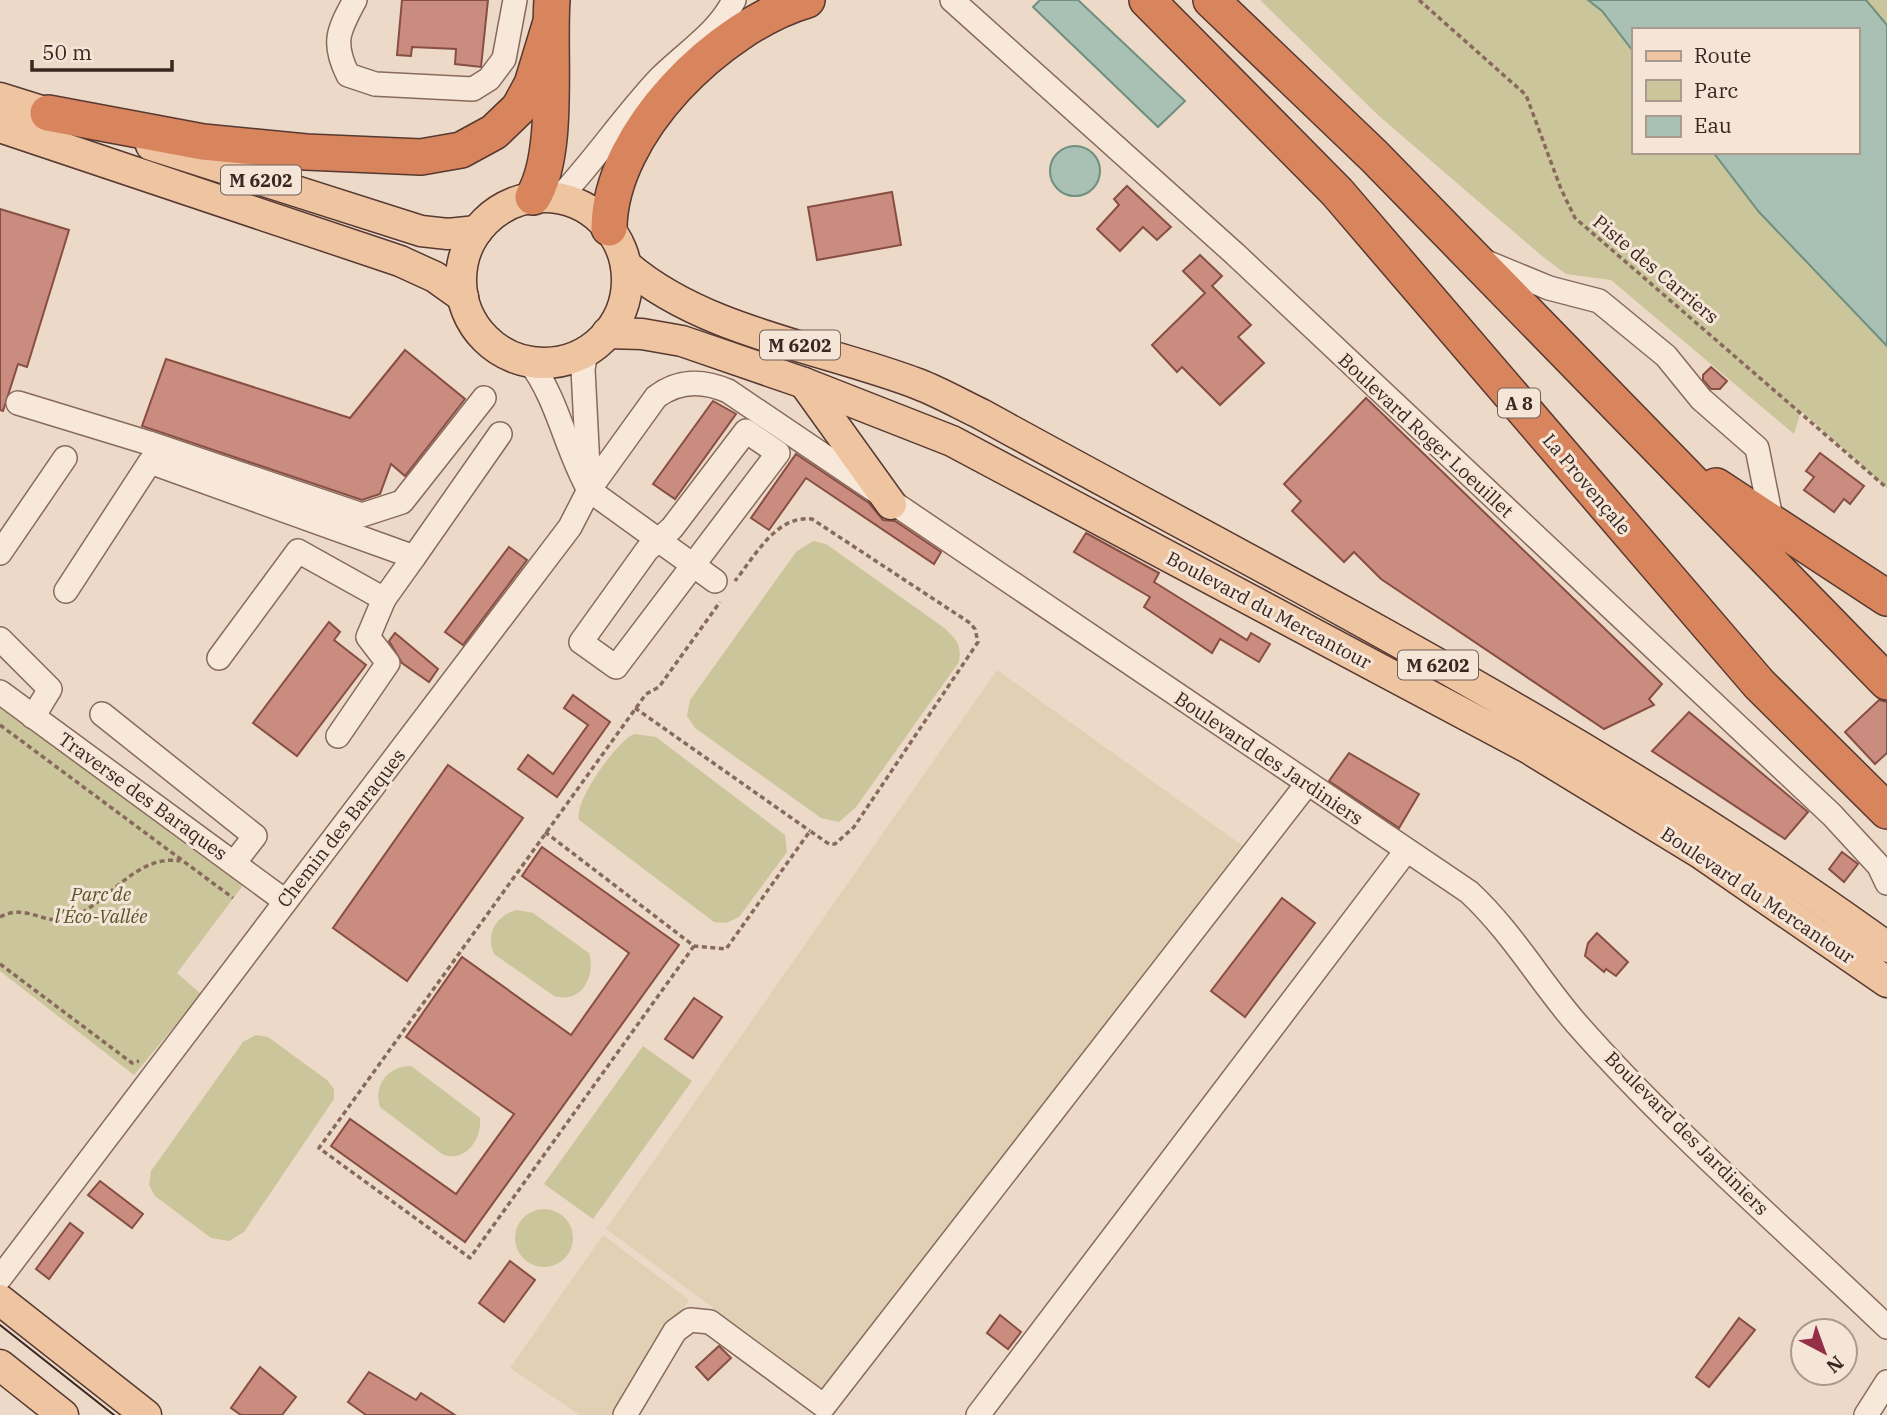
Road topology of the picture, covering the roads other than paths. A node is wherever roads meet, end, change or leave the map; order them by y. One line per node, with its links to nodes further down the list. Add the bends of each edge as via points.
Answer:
1 (355, 0): 2 (street, via 343,22 337,52 348,75 375,84 473,89 489,79 504,59)
2 (515, 0)
3 (734, 0): 12 (street, via 722,21 661,77)
4 (807, 0): 13 (highway, via 740,30 691,70 634,145 612,200)
5 (952, 0): 48 (street, Boulevard Roger Loeuillet, via 1235,254 1832,815 1879,866)
6 (1147, 0): 45 (highway, La Provençale / A 8, via 1338,192 1759,684)
7 (1211, 0): 15 (highway)
8 (551, 12): 10 (highway, via 532,84 519,108 494,132 461,150 422,158 203,142); 12 (highway, via 547,158 539,188)
9 (0, 98): 10 (main road, M 6202)
10 (48, 113): 14 (main road, M 6202, via 421,231)
11 (0, 127): 17 (main road, M 6202, via 400,261)
12 (546, 198): 13 (main road, via 596,214); 14 (main road, via 512,203 492,215)
13 (609, 228): 16 (main road)
14 (477, 232): 17 (main road, via 461,274)
15 (1472, 257): 24 (highway); 28 (street, via 1549,288 1599,301 1666,356 1701,398 1757,448)
16 (626, 265): 18 (main road, via 623,301); 50 (main road, Boulevard du Mercantour / M 6202, via 673,297 718,318 919,384 981,414 1534,718 1702,820)
17 (463, 297): 19 (main road, via 467,312 486,339)
18 (597, 342): 19 (main road, via 548,362); 20 (main road, Boulevard du Mercantour / M 6202, via 642,334 682,341); 26 (street, via 583,369)
19 (528, 361): 26 (street, via 545,383 576,468)
20 (804, 383): 27 (main road); 51 (main road, Boulevard du Mercantour / M 6202, via 952,441 1528,748 1700,853)
21 (484, 398): 22 (street, via 402,502 362,515)
22 (18, 403)
23 (500, 434): 31 (street)
24 (1660, 450): 28 (highway); 39 (highway)
25 (65, 458): 30 (street)
26 (589, 490): 27 (street, Boulevard des Jardiniers, via 656,397 666,389 697,382 728,390); 29 (street); 49 (street, Chemin des Baraques, via 570,527)
27 (891, 503): 44 (street, Boulevard des Jardiniers)
28 (1772, 523): 35 (highway)
29 (657, 539): 32 (street); 32 (street, via 581,642 616,667); 32 (street, via 672,528 746,431 778,453)
30 (0, 553)
31 (414, 557): 33 (street, via 150,462); 36 (street)
32 (692, 564): 34 (street)
33 (66, 591)
34 (721, 591)
35 (1887, 598)
36 (384, 599): 38 (street, via 298,551); 43 (street, via 368,637 388,663)
37 (0, 639): 42 (street, via 50,689)
38 (219, 658)
39 (1887, 682)
40 (0, 692): 42 (street, Traverse des Baraques)
41 (102, 714): 47 (street, via 256,836)
42 (33, 717): 47 (street, Traverse des Baraques)
43 (338, 736)
44 (1307, 784): 46 (street, Boulevard des Jardiniers); 59 (street, via 824,1406 710,1322 690,1320 675,1331)
45 (1887, 811)
46 (1406, 851): 54 (street, Boulevard des Jardiniers, via 1469,892 1489,911 1576,1022); 60 (street)
47 (233, 863): 49 (street, Traverse des Baraques)
48 (1887, 883)
49 (285, 901): 52 (street, Chemin des Baraques)
50 (1887, 947)
51 (1887, 982)
52 (0, 1278)
53 (0, 1300): 58 (main road)
54 (1887, 1327)
55 (0, 1365): 57 (main road)
56 (1887, 1382): 61 (street)
57 (63, 1415)
58 (146, 1415)
59 (625, 1415)
60 (978, 1415)
61 (1866, 1415)

